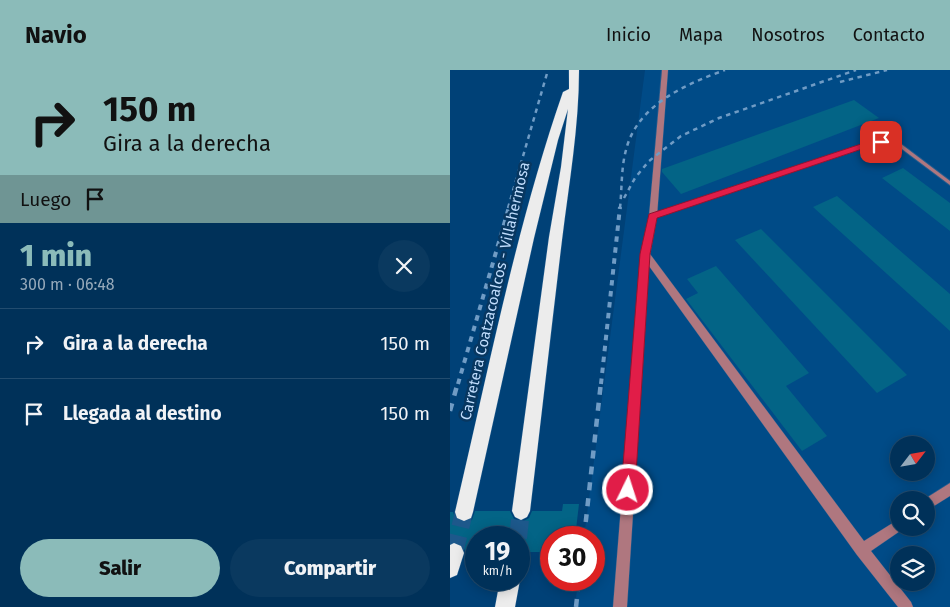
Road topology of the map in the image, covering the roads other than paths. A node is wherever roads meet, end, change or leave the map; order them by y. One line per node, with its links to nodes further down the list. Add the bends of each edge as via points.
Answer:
1 (665, 70): 4 (street)
2 (573, 76): 8 (highway, Carretera Coatzacoalcos - Villahermosa, via 567,167); 9 (highway, Carretera Coatzacoalcos - Villahermosa, via 552,140)
3 (950, 183): 4 (lane, via 898,146 881,142)
4 (653, 216): 5 (street)
5 (645, 254): 11 (street); 14 (street)
6 (950, 489): 7 (street)
7 (935, 500)
8 (521, 511)
9 (464, 512)
10 (890, 530): 11 (street)
11 (862, 550): 15 (street)
12 (508, 591): 13 (highway)
13 (505, 607)
14 (620, 607)
15 (906, 607)

